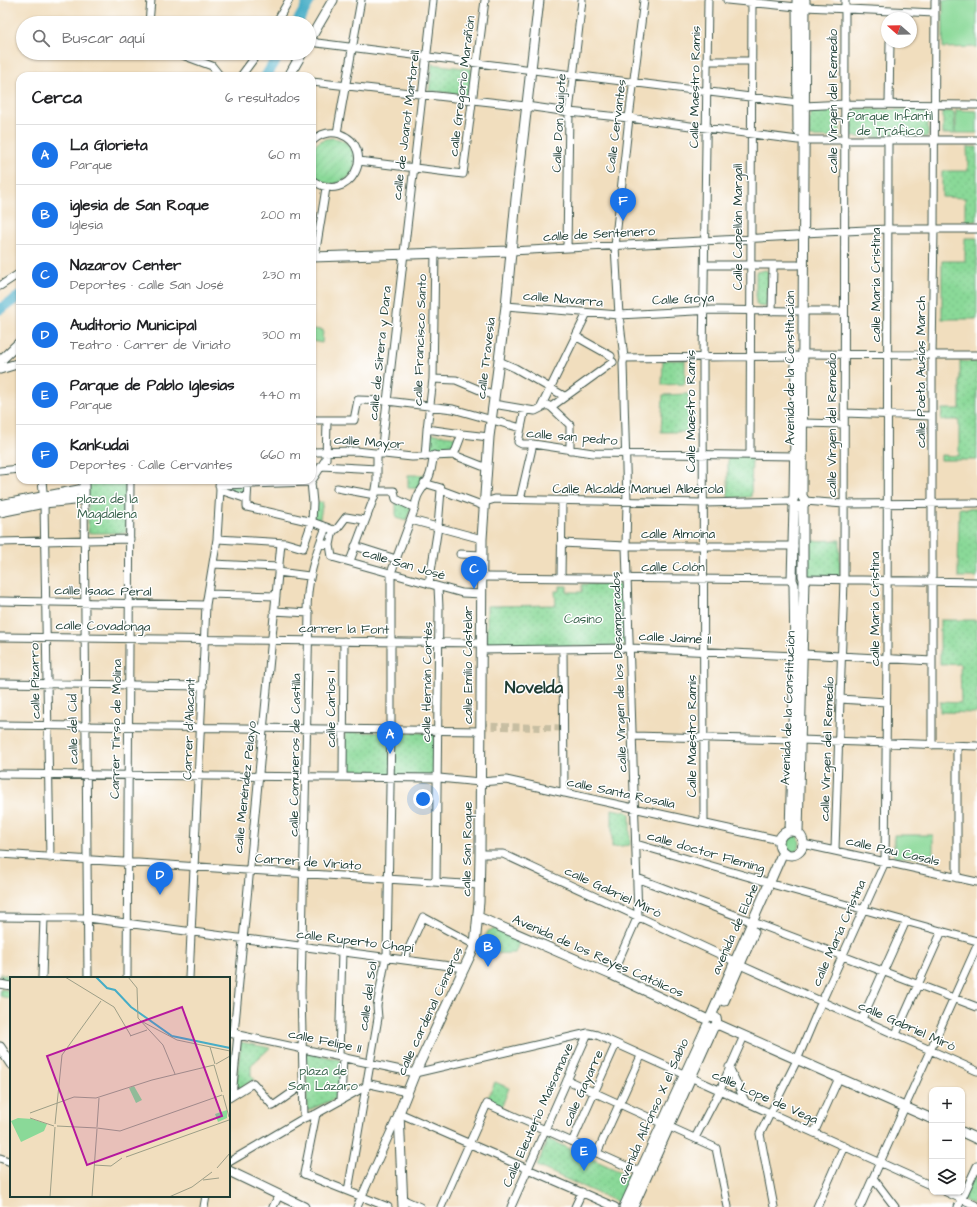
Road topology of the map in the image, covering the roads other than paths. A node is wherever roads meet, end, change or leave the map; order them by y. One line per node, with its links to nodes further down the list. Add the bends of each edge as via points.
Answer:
1 (151, 0): 20 (street)
2 (289, 0): 21 (street)
3 (333, 0): 22 (street)
4 (361, 0): 24 (street)
5 (433, 0): 26 (street, calle de Joanot Martorell)
6 (485, 0): 32 (street, calle Gregorio Marañón)
7 (539, 0): 33 (street, calle Travesía)
8 (582, 0): 37 (street, Calle Don Quijote)
9 (644, 0): 39 (street, Calle Cervantes)
10 (708, 0): 30 (street, Calle Maestro Ramis)
11 (727, 0): 14 (street)
12 (845, 0): 16 (street, calle Virgen del Remedio)
13 (935, 0): 19 (street, calle Poeta Ausías March)
14 (752, 2): 15 (street); 31 (street, Calle Capellán Margall)
15 (801, 4): 16 (street); 49 (street, Avenida de la Constitución)
16 (845, 9): 17 (street); 45 (street, calle Virgen del Remedio)
17 (881, 14)
18 (917, 14): 19 (street)
19 (935, 14): 47 (street, calle Poeta Ausías March)
20 (150, 16)
21 (280, 16)
22 (316, 30)
23 (316, 43): 24 (street)
24 (352, 47): 26 (street); 40 (street)
25 (890, 48): 46 (street)
26 (426, 57): 32 (street); 42 (street, calle de Joanot Martorell)
27 (196, 60): 34 (street, via 212,66)
28 (253, 60): 35 (street)
29 (298, 60): 36 (street)
30 (707, 61): 31 (street); 41 (street, Calle Maestro Ramis)
31 (752, 61): 43 (street, Calle Capellán Margall)
32 (476, 63): 33 (street); 44 (street, calle Gregorio Marañón)
33 (530, 68): 37 (street); 50 (street, calle Travesía)
34 (217, 72)
35 (244, 72)
36 (291, 72)
37 (573, 75): 39 (street); 51 (street, Calle Don Quijote)
38 (316, 82): 40 (street)
39 (634, 82): 41 (street); 52 (street, Calle Cervantes)
40 (345, 86): 42 (street); 54 (street)
41 (707, 91): 43 (street); 53 (street, Calle Maestro Ramis)
42 (422, 94): 44 (street); 63 (street, calle de Joanot Martorell)
43 (751, 98): 49 (street); 55 (street, Calle Capellán Margall)
44 (472, 100): 50 (street); 63 (street, calle Gregorio Marañón, via 463,174)
45 (845, 104): 46 (street); 49 (street); 61 (street, calle Virgen del Remedio)
46 (889, 104): 47 (street)
47 (935, 104): 48 (street); 59 (street, calle Poeta Ausías March)
48 (977, 104)
49 (801, 105): 57 (street, Avenida de la Constitución)
50 (526, 106): 51 (street); 76 (street, calle Travesía)
51 (569, 112): 52 (street); 75 (street, Calle Don Quijote)
52 (628, 118): 53 (street); 74 (street, Calle Cervantes)
53 (706, 129): 55 (street); 72 (street, Calle Maestro Ramis)
54 (337, 133): 56 (street, via 327,133); 62 (street, via 350,140)
55 (751, 134): 57 (street); 71 (street, Calle Capellán Margall)
56 (316, 137)
57 (801, 140): 61 (street); 70 (street, Avenida de la Constitución)
58 (888, 140): 59 (street); 61 (street); 67 (street, calle María Cristina)
59 (935, 140): 60 (street); 66 (street, calle Poeta Ausías March)
60 (977, 140)
61 (845, 141): 69 (street, calle Virgen del Remedio)
62 (359, 161): 63 (street); 65 (street, via 352,179 336,188)
63 (412, 168): 78 (street, calle de Joanot Martorell)
64 (316, 182): 65 (street)
65 (326, 188): 73 (street)
66 (934, 228): 67 (street, calle de Sentenero); 68 (street, calle de Sentenero); 99 (street, calle Poeta Ausías March)
67 (888, 229): 69 (street, calle de Sentenero); 97 (street, calle María Cristina)
68 (977, 229)
69 (844, 231): 70 (street, calle de Sentenero); 91 (street, calle Virgen del Remedio)
70 (800, 236): 71 (street, calle de Sentenero); 81 (street, Avenida de la Constitución); 90 (street, Avenida de la Constitución)
71 (751, 239): 72 (street, calle de Sentenero); 82 (street, Calle Capellán Margall)
72 (706, 242): 74 (street, calle de Sentenero); 80 (street, Calle Maestro Ramis)
73 (316, 245)
74 (615, 246): 75 (street, calle de Sentenero); 93 (street, Calle Cervantes)
75 (567, 248): 76 (street, calle de Sentenero)
76 (511, 251): 77 (street, calle de Sentenero); 86 (street, calle Travesía)
77 (435, 252): 78 (street, calle de Sentenero); 109 (street, calle Francisco Santo)
78 (403, 253): 79 (street, calle de Sentenero); 113 (street, calle de Sirera y Dara)
79 (316, 256)
80 (706, 265): 82 (street); 87 (street, Calle Maestro Ramis)
81 (797, 265): 83 (street); 90 (street, Avenida de la Constitución)
82 (751, 266): 83 (street); 88 (street, Calle Capellán Margall)
83 (773, 266): 89 (street)
84 (16, 276): 85 (street)
85 (0, 286)
86 (506, 306): 92 (street, calle Navarra); 106 (street, calle Travesía)
87 (705, 310): 88 (street, Calle Goya); 93 (street, Calle Goya); 102 (street, Calle Maestro Ramis)
88 (750, 310): 89 (street, Calle Goya); 101 (street, Calle Capellán Margall)
89 (772, 311): 90 (street, Calle Goya)
90 (800, 311): 91 (street, Calle Goya); 98 (street, Avenida de la Constitución)
91 (844, 311): 96 (street, calle Virgen del Remedio)
92 (587, 314): 93 (street, calle Navarra); 94 (street)
93 (619, 315): 103 (street, Calle Cervantes)
94 (577, 338): 104 (street); 110 (street)
95 (16, 347): 105 (street)
96 (844, 354): 97 (street); 98 (street); 118 (street, calle Virgen del Remedio)
97 (888, 354): 99 (street); 119 (street, calle María Cristina)
98 (799, 355): 101 (street); 124 (street, Avenida de la Constitución); 140 (street, Avenida de la Constitución)
99 (932, 355): 100 (street); 120 (street, calle Poeta Ausías March)
100 (977, 355)
101 (749, 356): 102 (street); 139 (street, Calle Capellán Margall)
102 (703, 357): 103 (street); 136 (street, Calle Maestro Ramis)
103 (623, 358): 104 (street, via 615,364); 104 (street, via 615,352); 134 (street, calle Virgen de los Desamparados)
104 (612, 359): 111 (street)
105 (0, 361)
106 (499, 361): 110 (street); 112 (street, calle Travesía)
107 (16, 363): 108 (street)
108 (0, 369)
109 (433, 379): 112 (street, via 456,380); 114 (street, calle Francisco Santo)
110 (550, 388): 111 (street); 115 (street)
111 (564, 396): 116 (street)
112 (494, 400): 117 (street); 122 (street, calle Travesía)
113 (387, 401): 114 (street); 123 (street, via 358,400 354,420); 135 (street, calle de Sirera y Dara)
114 (430, 406): 122 (street, via 453,409); 127 (street, calle Francisco Santo)
115 (541, 407): 116 (street); 117 (street, via 535,412)
116 (551, 407): 131 (street, via 570,425)
117 (525, 409): 126 (street)
118 (844, 413): 119 (street); 125 (street, calle Virgen del Remedio)
119 (888, 414): 120 (street); 168 (street, calle María Cristina)
120 (932, 416): 169 (street, calle Poeta Ausías March)
121 (316, 420): 123 (street)
122 (491, 420): 126 (street); 129 (street, calle Travesía)
123 (327, 421): 133 (street)
124 (803, 423): 125 (street); 165 (street, Avenida de la Constitución)
125 (844, 424): 172 (street, calle Virgen del Remedio)
126 (521, 428): 130 (street, calle san pedro, via 518,442)
127 (428, 429): 128 (street); 141 (street, calle Francisco Santo)
128 (462, 434): 129 (street); 138 (street)
129 (489, 437): 143 (street, calle Travesía)
130 (533, 444): 131 (street, calle san pedro); 163 (street)
131 (570, 450): 134 (street, calle san pedro)
132 (316, 452): 133 (street, calle Mayor)
133 (325, 452): 135 (street, calle Mayor, via 356,451); 142 (street, via 326,459)
134 (625, 453): 136 (street, calle san pedro); 166 (street, calle Virgen de los Desamparados)
135 (379, 454): 141 (street, calle Mayor); 145 (street, calle de Sirera y Dara)
136 (704, 454): 139 (street, calle san pedro); 167 (street, Calle Maestro Ramis)
137 (434, 455): 138 (street, calle Mayor); 141 (street, calle Mayor); 148 (street, calle del Sol, via 429,478)
138 (454, 455): 143 (street)
139 (750, 455): 140 (street, calle san pedro)
140 (796, 456): 165 (street, Avenida de la Constitución)
141 (424, 457)
142 (321, 466): 145 (street); 147 (street)
143 (487, 468): 154 (street, calle Travesía)
144 (16, 469): 146 (street)
145 (377, 469): 158 (street, calle de Sirera y Dara)
146 (0, 471)
147 (316, 474)
148 (424, 483): 157 (street); 174 (street, calle del Sol)
149 (42, 484): 162 (street, calle Pizarro)
150 (84, 484): 159 (street, calle del Cid); 162 (street)
151 (130, 484): 182 (street, Carrer Tirso de Molina)
152 (248, 484): 155 (street); 160 (street)
153 (311, 484): 178 (street)
154 (486, 484): 161 (street, via 489,493); 171 (street, calle Emilio Castelar)
155 (219, 485): 160 (street); 183 (street, Carrer d'Alacant)
156 (337, 488): 158 (street)
157 (441, 490): 171 (street); 179 (street)
158 (376, 493): 174 (street, via 394,491 396,499); 176 (street)
159 (84, 499): 162 (street); 185 (street, calle del Cid)
160 (247, 499): 178 (street, via 247,507)
161 (495, 499): 163 (street, Calle Alcalde Manuel Alberola); 171 (street, Calle Alcalde Manuel Alberola)
162 (44, 500): 173 (street); 175 (street); 184 (street, calle Pizarro)
163 (520, 500): 164 (street, Calle Alcalde Manuel Alberola)
164 (562, 501): 166 (street, Calle Alcalde Manuel Alberola); 189 (street)
165 (798, 501): 167 (street, Calle Alcalde Manuel Alberola); 172 (street, Calle Alcalde Manuel Alberola); 194 (street, Avenida de la Constitución); 207 (street, Avenida de la Constitución)
166 (627, 502): 167 (street, Calle Alcalde Manuel Alberola); 192 (street, calle Virgen de los Desamparados)
167 (703, 503): 193 (street, Calle Maestro Ramis)
168 (887, 503): 169 (street, Calle Alcalde Manuel Alberola); 172 (street, Calle Alcalde Manuel Alberola); 209 (street, calle María Cristina)
169 (932, 503): 170 (street, Calle Alcalde Manuel Alberola); 210 (street, calle Poeta Ausías March)
170 (977, 503)
171 (484, 504): 181 (street, calle Emilio Castelar)
172 (844, 504): 208 (street, calle Virgen del Remedio)
173 (0, 505)
174 (415, 508): 177 (street, calle del Sol)
175 (0, 512)
176 (364, 520): 180 (street, via 346,517 338,529); 191 (street)
177 (411, 520): 179 (street); 197 (street, calle del Sol)
178 (312, 522): 180 (street); 187 (street, via 303,548)
179 (438, 527): 181 (street); 212 (street)
180 (329, 529): 188 (street, calle Comuneros de Castilla); 190 (street)
181 (482, 538): 196 (street, calle Emilio Castelar)
182 (130, 539): 185 (street); 220 (street, Carrer Tirso de Molina)
183 (217, 539): 187 (street); 199 (street, Carrer d'Alacant)
184 (44, 541): 185 (street); 186 (street); 218 (street, calle Pizarro)
185 (85, 541): 219 (street, calle del Cid)
186 (0, 542)
187 (281, 543): 200 (street, calle Menéndez Pelayo)
188 (320, 543): 190 (street); 202 (street, calle Comuneros de Castilla)
189 (561, 543): 192 (street, calle Almoina); 204 (street)
190 (330, 545): 198 (street, calle San José, via 332,557)
191 (355, 546): 197 (street); 198 (street)
192 (626, 546): 193 (street, calle Almoina); 205 (street, calle Virgen de los Desamparados)
193 (703, 546): 194 (street, calle Almoina); 206 (street, Calle Maestro Ramis)
194 (794, 546): 207 (street, Avenida de la Constitución)
195 (460, 554): 196 (street)
196 (482, 555): 203 (street, calle Emilio Castelar)
197 (396, 559): 201 (street, calle del Sol)
198 (350, 561): 201 (street, calle San José)
199 (213, 564): 200 (street); 214 (street, Carrer d'Alacant)
200 (278, 570): 202 (street); 216 (street, calle Menéndez Pelayo)
201 (391, 573): 212 (street, calle San José); 232 (street, calle del Sol)
202 (309, 576): 223 (street, calle Comuneros de Castilla)
203 (482, 577): 204 (street, calle Colón); 215 (street, calle Emilio Castelar)
204 (561, 578): 205 (street, calle Colón)
205 (628, 578): 206 (street, calle Colón); 235 (street, calle Virgen de los Desamparados)
206 (703, 579): 207 (street, calle Colón); 237 (street, Calle Maestro Ramis)
207 (798, 580): 208 (street, calle Colón); 238 (street, Avenida de la Constitución)
208 (844, 580): 209 (street, calle Colón); 239 (street, calle Virgen del Remedio)
209 (887, 581): 210 (street, calle Colón); 240 (street, calle María Cristina)
210 (932, 581): 211 (street, calle Colón); 241 (street, calle Poeta Ausías March)
211 (977, 582)
212 (429, 584): 213 (street, calle San José)
213 (438, 587): 215 (street, calle San José, via 462,593); 233 (street, calle Hernán Cortés)
214 (208, 594): 216 (street); 221 (street, Carrer d'Alacant)
215 (482, 594): 234 (street, calle Emilio Castelar)
216 (276, 596): 222 (street, calle Menéndez Pelayo)
217 (0, 601): 218 (street, calle Isaac Peral)
218 (46, 602): 219 (street, calle Isaac Peral); 225 (street, calle Pizarro)
219 (85, 602): 220 (street, calle Isaac Peral); 226 (street, calle del Cid)
220 (130, 603): 221 (street, calle Isaac Peral); 227 (street, Carrer Tirso de Molina)
221 (206, 604): 228 (street, Carrer d'Alacant)
222 (274, 612): 223 (street); 229 (street, calle Menéndez Pelayo)
223 (308, 613): 230 (street, calle Comuneros de Castilla)
224 (0, 637): 225 (street, calle Covadonga)
225 (46, 637): 226 (street, calle Covadonga); 243 (street, calle Pizarro)
226 (85, 638): 227 (street, calle Covadonga); 244 (street, calle del Cid)
227 (129, 639): 228 (street, calle Covadonga); 245 (street, Carrer Tirso de Molina)
228 (205, 640): 229 (street, carrer la Font); 246 (street, Carrer d'Alacant)
229 (271, 640): 230 (street, carrer la Font); 254 (street, calle Menéndez Pelayo)
230 (309, 641): 231 (street, carrer la Font); 255 (street, calle Comuneros de Castilla)
231 (344, 641): 232 (street, carrer la Font); 256 (street, calle Carlos I)
232 (391, 642): 233 (street, carrer la Font); 257 (street, calle del Sol)
233 (438, 643): 234 (street, carrer la Font); 258 (street, calle Hernán Cortés)
234 (481, 646): 236 (street, calle Jaime II); 259 (street, calle Emilio Castelar)
235 (630, 648): 236 (street, calle Jaime II); 237 (street, calle Jaime II); 260 (street, calle Virgen de los Desamparados)
236 (563, 649): 279 (street)
237 (704, 651): 238 (street, calle Jaime II); 261 (street, Calle Maestro Ramis)
238 (799, 655): 239 (street, calle Jaime II); 262 (street, Avenida de la Constitución)
239 (842, 656): 240 (street, calle Jaime II); 247 (street, calle Virgen del Remedio)
240 (887, 658): 241 (street, calle Jaime II); 248 (street, calle María Cristina)
241 (932, 661): 265 (street, calle Poeta Ausías March)
242 (0, 683): 243 (street)
243 (47, 684): 244 (street); 250 (street, calle Pizarro)
244 (85, 685): 245 (street); 251 (street, calle del Cid)
245 (128, 685): 246 (street); 252 (street, Carrer Tirso de Molina)
246 (203, 686): 253 (street, Carrer d'Alacant)
247 (840, 699): 248 (street); 263 (street, calle Virgen del Remedio)
248 (886, 702): 264 (street, calle María Cristina)
249 (0, 725): 250 (street)
250 (48, 727): 251 (street); 269 (street, calle Pizarro)
251 (86, 727): 252 (street); 270 (street, calle del Cid)
252 (128, 727): 253 (street); 271 (street, Carrer Tirso de Molina)
253 (202, 728): 254 (street); 272 (street, Carrer d'Alacant)
254 (263, 729): 255 (street); 273 (street, calle Menéndez Pelayo)
255 (307, 729): 256 (street); 274 (street, calle Comuneros de Castilla)
256 (343, 730): 257 (street); 275 (street, calle Carlos I)
257 (391, 730): 258 (street); 276 (street, calle del Sol)
258 (438, 731): 259 (street); 277 (street, calle Hernán Cortés)
259 (481, 731): 278 (street, calle Emilio Castelar)
260 (633, 736): 261 (street); 280 (street, calle Virgen de los Desamparados)
261 (704, 738): 262 (street); 281 (street, Calle Maestro Ramis)
262 (797, 740): 263 (street); 282 (street, Avenida de la Constitución)
263 (839, 742): 264 (street); 286 (street, calle Virgen del Remedio)
264 (885, 742): 265 (street); 293 (street, calle María Cristina)
265 (932, 745): 266 (street)
266 (957, 746): 267 (street); 298 (street)
267 (977, 746)
268 (0, 774): 269 (street, calle Santa Rosalía)
269 (49, 774): 270 (street, calle Santa Rosalía); 290 (street, calle Pizarro)
270 (86, 774): 271 (street, calle Santa Rosalía); 291 (street, calle del Cid)
271 (128, 775): 272 (street, calle Santa Rosalía); 292 (street, Carrer Tirso de Molina)
272 (200, 776): 273 (street, calle Santa Rosalía); 294 (street, Carrer d'Alacant)
273 (259, 777): 274 (street, calle Santa Rosalía); 295 (street, calle Menéndez Pelayo)
274 (306, 777): 275 (street, calle Santa Rosalía); 296 (street, calle Comuneros de Castilla)
275 (343, 777): 276 (street, calle Santa Rosalía)
276 (390, 778): 277 (street, calle Santa Rosalía); 299 (street, calle del Sol)
277 (438, 778): 278 (street, calle Santa Rosalía); 300 (street, calle Hernán Cortés)
278 (480, 782): 279 (street, calle Santa Rosalía, via 506,780); 288 (street, calle San Roque)
279 (564, 793): 280 (street, calle Santa Rosalía)
280 (635, 808): 281 (street, calle Santa Rosalía); 284 (street, calle Virgen de los Desamparados)
281 (704, 823): 283 (street, calle Santa Rosalía)
282 (794, 832): 283 (street, via 783,834); 285 (street, via 802,839)
283 (779, 840): 289 (street, via 779,847)
284 (636, 844): 297 (street, calle Virgen de los Desamparados); 302 (street, calle doctor Fleming)
285 (802, 844): 286 (street, calle Pau Casals); 289 (street, via 798,853)
286 (835, 850): 293 (street, calle Pau Casals)
287 (0, 854): 290 (street, Carrer de Viriato)
288 (480, 854): 303 (street, calle San Roque); 305 (street, calle Gabriel Miró, via 503,854)
289 (785, 854): 302 (street, avenida de Elche)
290 (50, 858): 291 (street, Carrer de Viriato)
291 (87, 860): 292 (street, Carrer de Viriato); 309 (street, calle del Cid)
292 (126, 861): 294 (street, Carrer de Viriato); 312 (street, Carrer Tirso de Molina)
293 (884, 862): 298 (street, calle Pau Casals); 304 (street, calle María Cristina)
294 (195, 866): 295 (street, Carrer de Viriato); 313 (street, Carrer d'Alacant)
295 (250, 869): 296 (street, Carrer de Viriato); 315 (street, calle Menéndez Pelayo)
296 (304, 874): 299 (street, Carrer de Viriato); 318 (street, calle Comuneros de Castilla)
297 (637, 878): 305 (street, calle Virgen de los Desamparados); 311 (street)
298 (957, 878): 301 (street, calle Pau Casals)
299 (388, 879): 300 (street, Carrer de Viriato); 322 (street, calle del Sol)
300 (436, 882): 303 (street, Carrer de Viriato)
301 (977, 882)
302 (773, 884): 304 (street, calle doctor Fleming); 311 (street, avenida de Elche)
303 (479, 885): 308 (street, calle San Roque)
304 (863, 909): 310 (street, calle doctor Fleming); 321 (street, calle María Cristina)
305 (638, 916): 324 (street, calle Gabriel Miró); 327 (street, calle Virgen de los Desamparados)
306 (0, 917): 307 (street, calle Ruperto Chapí)
307 (44, 917): 309 (street, calle Ruperto Chapí); 328 (street)
308 (478, 917): 317 (street, calle cardenal Cisneros); 327 (street, Avenida de los Reyes Católicos)
309 (88, 918): 312 (street, calle Ruperto Chapí); 329 (street, calle del Cid)
310 (906, 921): 314 (street, calle doctor Fleming); 326 (street)
311 (754, 923): 321 (street); 324 (street, avenida de Elche)
312 (128, 924): 313 (street, calle Ruperto Chapí); 330 (street, Carrer Tirso de Molina)
313 (192, 931): 315 (street, calle Ruperto Chapí); 331 (street, Carrer d'Alacant)
314 (942, 931): 316 (street, calle doctor Fleming); 333 (street)
315 (243, 938): 318 (street, calle Ruperto Chapí); 341 (street, calle Menéndez Pelayo)
316 (977, 941)
317 (476, 945): 323 (street, via 423,918); 325 (street, calle cardenal Cisneros)
318 (302, 946): 320 (street, calle Ruperto Chapí); 346 (street, calle Comuneros de Castilla)
319 (977, 946): 335 (street)
320 (342, 951): 322 (street, calle Ruperto Chapí); 348 (street)
321 (842, 956): 326 (street); 336 (street, calle María Cristina)
322 (387, 957): 323 (street, calle Ruperto Chapí); 352 (street, calle del Sol)
323 (404, 959): 325 (street, calle Ruperto Chapí)
324 (737, 963): 336 (street, calle Gabriel Miró); 339 (street, avenida de Elche)
325 (465, 968): 355 (street, calle cardenal Cisneros)
326 (884, 971): 333 (street); 338 (street)
327 (612, 975): 339 (street, Avenida de los Reyes Católicos)
328 (42, 977)
329 (88, 977)
330 (127, 977)
331 (189, 977)
332 (0, 984): 334 (street)
333 (918, 984): 335 (street); 342 (street)
334 (10, 986)
335 (954, 998): 337 (street); 347 (street)
336 (822, 1001): 338 (street, calle Gabriel Miró); 350 (street, calle María Cristina)
337 (977, 1007)
338 (862, 1019): 342 (street, calle Gabriel Miró)
339 (712, 1022): 343 (street, Avenida de los Reyes Católicos); 356 (street, avenida Alfonso X el Sabio)
340 (588, 1033): 344 (street, calle Lope de Vega); 355 (street); 358 (street, Calle Eleuterio Maisonnave)
341 (234, 1034): 346 (street, calle Felipe II); 364 (street, calle Menéndez Pelayo)
342 (896, 1034): 347 (street, calle Gabriel Miró)
343 (744, 1036): 350 (street, Avenida de los Reyes Católicos); 353 (street)
344 (616, 1044): 349 (street, calle Lope de Vega); 363 (street, calle Gayarre)
345 (0, 1047): 351 (street)
346 (302, 1048): 348 (street, calle Felipe II); 359 (street, calle Comuneros de Castilla)
347 (930, 1050): 354 (street, calle Gabriel Miró); 368 (street)
348 (341, 1056): 352 (street, calle Felipe II); 365 (street)
349 (641, 1056): 356 (street, calle Lope de Vega); 367 (street)
350 (797, 1060): 357 (street, Avenida de los Reyes Católicos); 370 (street, calle María Cristina)
351 (10, 1062)
352 (370, 1063): 355 (street, calle Felipe II); 360 (street, calle del Sol)
353 (729, 1067): 361 (street); 366 (street)
354 (977, 1071)
355 (415, 1073): 362 (street, calle cardenal Cisneros)
356 (687, 1076): 361 (street, calle Lope de Vega); 374 (street, avenida Alfonso X el Sabio)
357 (839, 1078): 368 (street, Avenida de los Reyes Católicos); 376 (street)
358 (567, 1080): 363 (street); 375 (street, Calle Eleuterio Maisonnave)
359 (303, 1085): 364 (street, via 273,1106 253,1083); 372 (street, calle Comuneros de Castilla)
360 (367, 1086): 362 (street, via 370,1084); 365 (street); 394 (street, calle del Sol)
361 (720, 1090): 366 (street, calle Lope de Vega); 378 (street)
362 (407, 1092): 369 (street, calle cardenal Cisneros)
363 (594, 1092): 367 (street); 380 (street, calle Gayarre)
364 (230, 1097)
365 (341, 1100): 371 (street)
366 (745, 1101): 370 (street, calle Lope de Vega)
367 (620, 1104): 374 (street); 383 (street)
368 (905, 1107): 373 (street, Avenida de los Reyes Católicos); 387 (street)
369 (400, 1113): 381 (street); 399 (street); 401 (street, calle cardenal Cisneros)
370 (770, 1113): 376 (street, calle Lope de Vega); 416 (street, calle María Cristina, via 760,1134)
371 (316, 1114): 372 (street); 394 (street, via 304,1174)
372 (304, 1118): 385 (street)
373 (929, 1118)
374 (665, 1125): 378 (street); 391 (street, avenida Alfonso X el Sabio)
375 (545, 1130): 380 (street); 381 (street, via 487,1104); 389 (street, Calle Eleuterio Maisonnave)
376 (814, 1133): 382 (street, calle Lope de Vega)
377 (965, 1133): 379 (street)
378 (695, 1138): 415 (street, via 716,1148)
379 (977, 1139)
380 (572, 1142): 383 (street)
381 (470, 1143): 389 (street); 409 (street)
382 (844, 1146): 387 (street, calle Lope de Vega); 417 (street)
383 (597, 1153): 391 (street)
384 (0, 1158): 386 (street)
385 (230, 1161)
386 (10, 1162)
387 (880, 1162): 392 (street); 393 (street, calle Lope de Vega)
388 (977, 1166): 400 (street)
389 (528, 1168): 395 (street); 410 (street, Calle Eleuterio Maisonnave)
390 (230, 1171): 396 (street)
391 (643, 1174): 413 (street, avenida Alfonso X el Sabio); 414 (street, avenida Alfonso X el Sabio)
392 (873, 1178): 418 (street); 419 (street)
393 (929, 1185)
394 (348, 1191): 399 (street)
395 (582, 1192): 411 (street); 412 (street)
396 (279, 1195): 404 (street); 405 (street)
397 (952, 1195): 400 (street)
398 (206, 1197): 403 (street)
399 (362, 1197): 406 (street); 407 (street)
400 (961, 1199): 402 (street); 420 (street)
401 (402, 1203): 408 (street)
402 (977, 1206)
403 (204, 1207)
404 (273, 1207)
405 (304, 1207)
406 (357, 1207)
407 (388, 1207)
408 (420, 1207)
409 (441, 1207)
410 (511, 1207)
411 (575, 1207)
412 (615, 1207)
413 (624, 1207)
414 (633, 1207)
415 (728, 1207)
416 (774, 1207)
417 (817, 1207)
418 (860, 1207)
419 (895, 1207)
420 (958, 1207)

